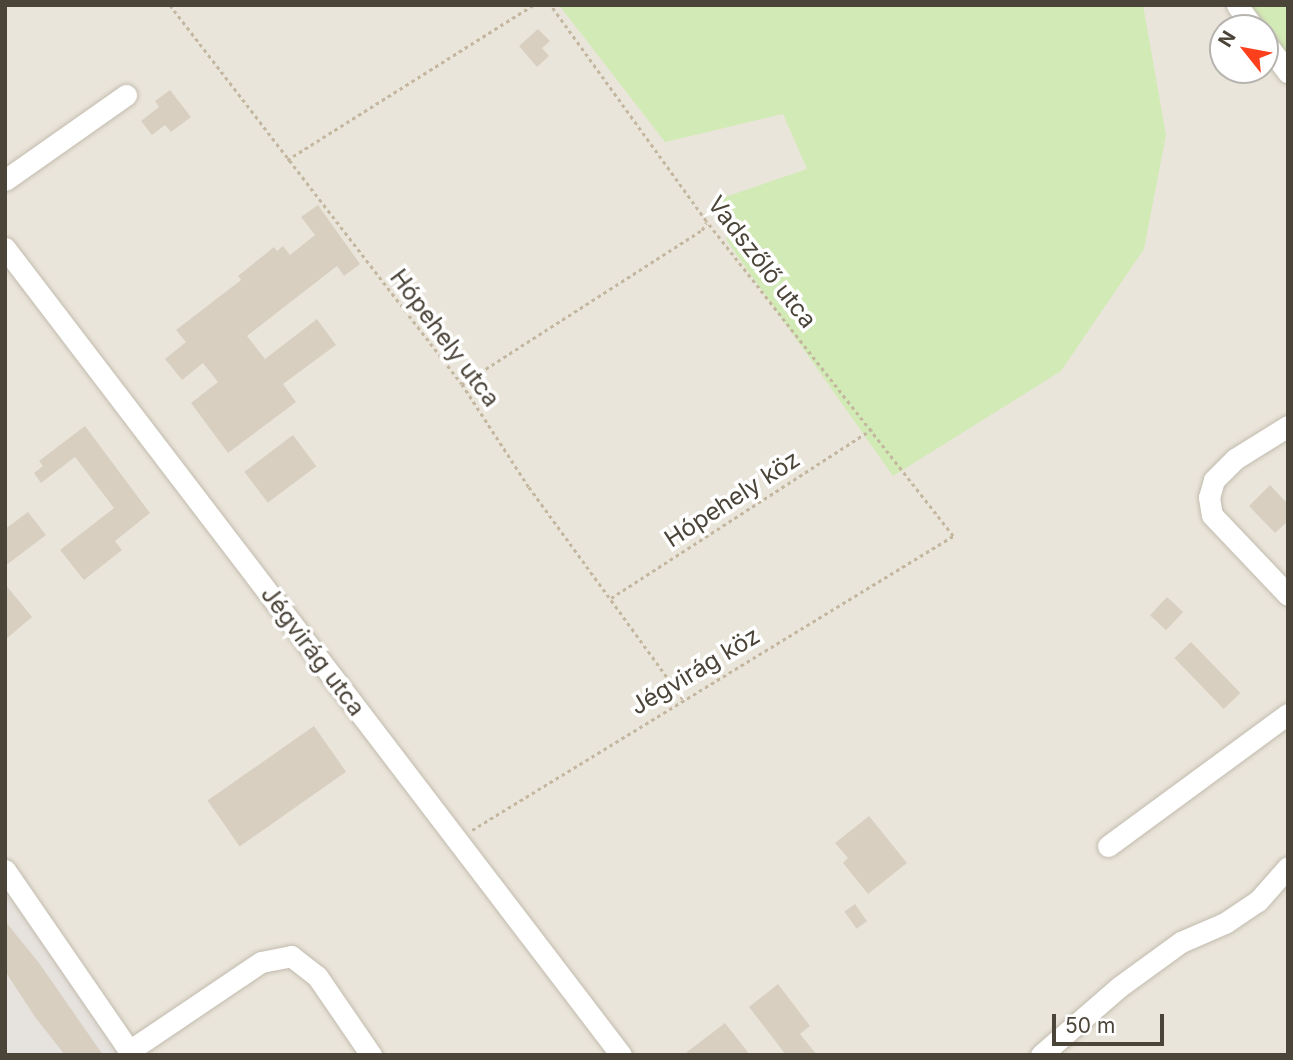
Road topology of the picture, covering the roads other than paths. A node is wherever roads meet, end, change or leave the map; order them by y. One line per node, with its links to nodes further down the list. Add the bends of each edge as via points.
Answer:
1 (126, 94): 2 (street)
2 (5, 180)
3 (5, 248): 12 (street, Jégvirág utca)
4 (1288, 426): 5 (street, via 1234,458 1214,480 1209,498 1212,514)
5 (1288, 594)
6 (1288, 713): 7 (street)
7 (1108, 846)
8 (1288, 867): 13 (street, via 1258,901 1225,923 1181,942 1119,987)
9 (5, 870): 10 (street)
10 (131, 1053): 11 (street, via 261,962 291,956 317,976)
11 (371, 1055)
12 (621, 1055)
13 (1041, 1055)

